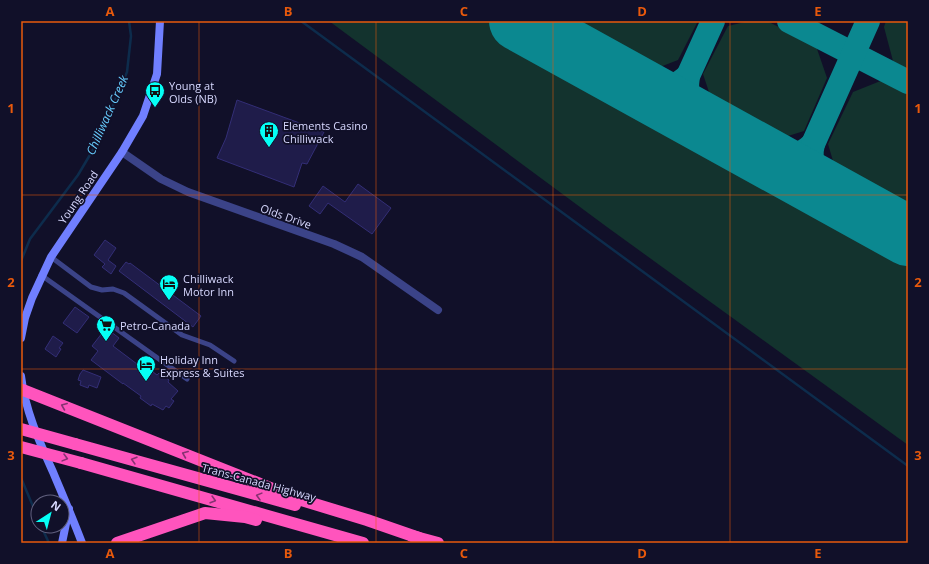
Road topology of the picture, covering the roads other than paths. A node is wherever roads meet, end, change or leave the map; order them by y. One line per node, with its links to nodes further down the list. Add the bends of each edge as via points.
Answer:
1 (160, 21): 2 (main road, Young Road, via 157,74 143,116)
2 (122, 152): 3 (main road, Young Road); 5 (street, Olds Drive, via 161,178 188,192 334,244 362,257)
3 (51, 257): 4 (main road, Young Road); 7 (lane, via 92,287 124,293 182,335 210,345)
4 (41, 276): 6 (main road, Young Road, via 25,318); 9 (lane)
5 (438, 310)
6 (21, 338)
7 (234, 361)
8 (21, 376): 10 (main road)
9 (187, 379)
10 (23, 390): 13 (main road, via 33,427); 16 (highway, one-way to 10, via 298,499)
11 (21, 429): 16 (highway, Trans-Canada Highway, one-way to 11, bridge)
12 (21, 447): 20 (highway, one-way to 20, bridge)
13 (63, 494)
14 (70, 511): 17 (main road)
15 (145, 538): 18 (highway); 19 (highway, via 204,513 245,517)
16 (419, 538): 21 (highway, Trans-Canada Highway)
17 (82, 543)
18 (117, 543)
19 (352, 543)
20 (363, 543)
21 (438, 543)

